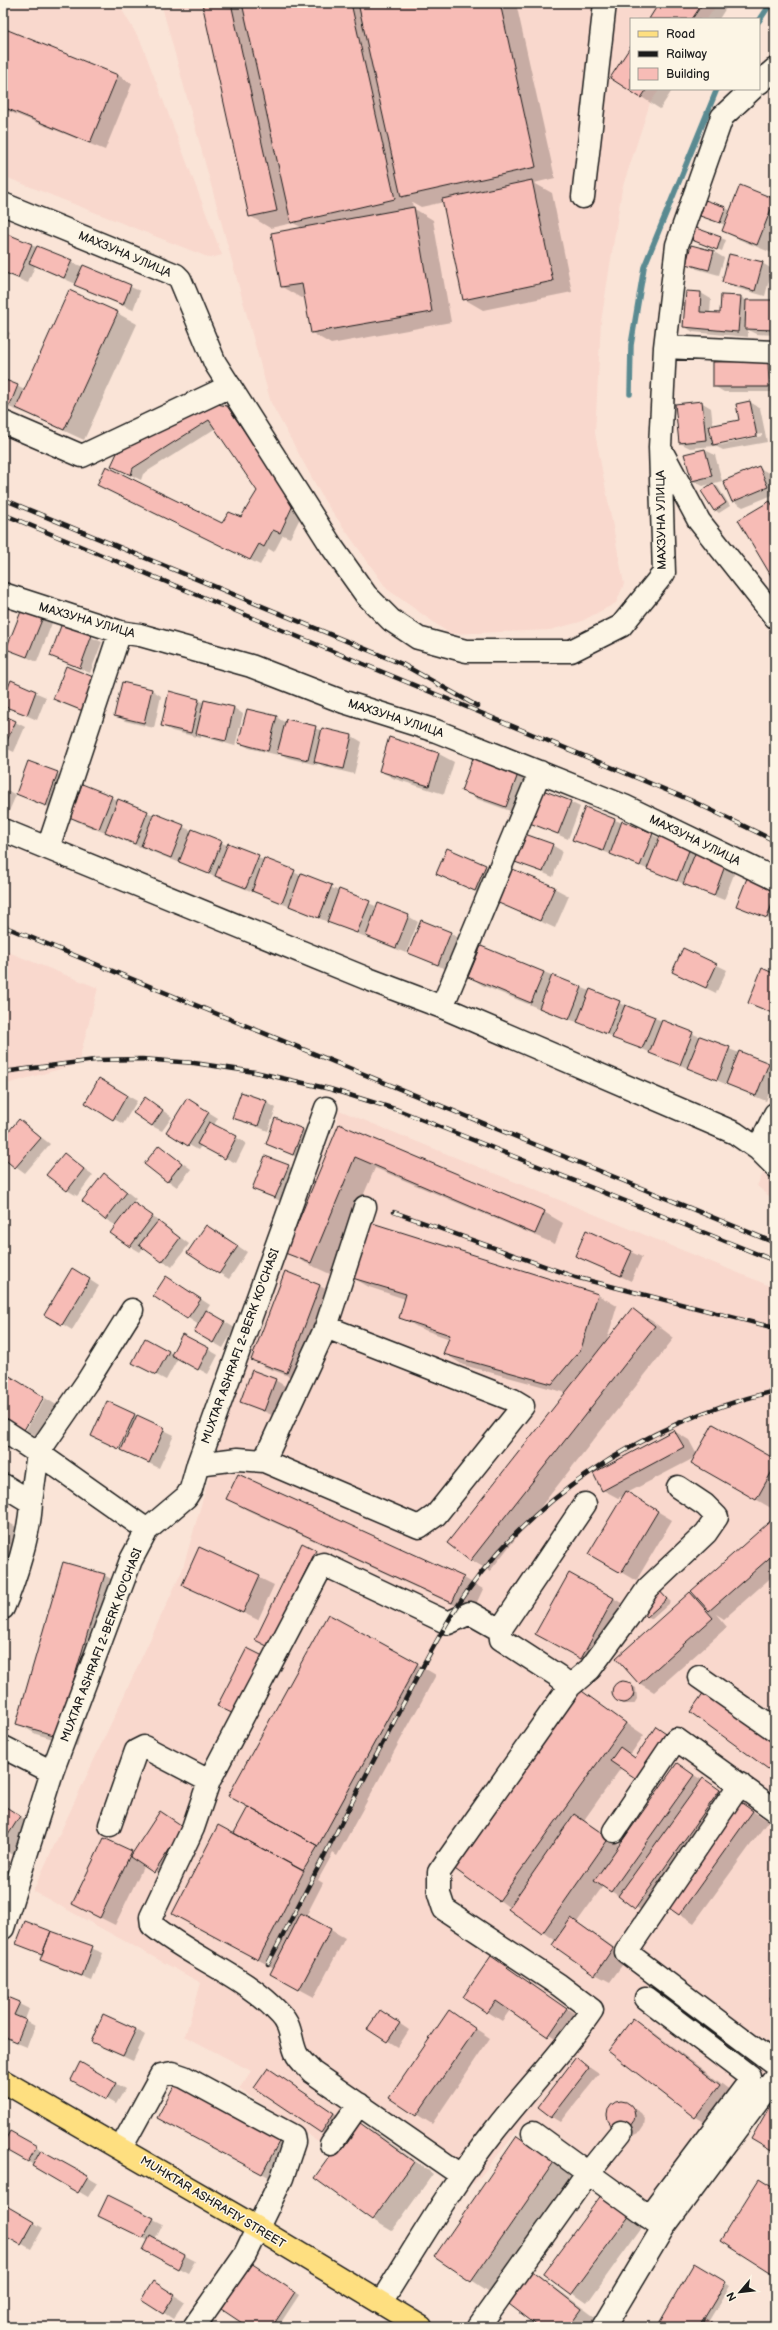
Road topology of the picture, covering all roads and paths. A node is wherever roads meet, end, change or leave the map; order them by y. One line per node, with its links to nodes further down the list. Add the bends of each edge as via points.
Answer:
1 (605, 3): 3 (street)
2 (751, 90): 5 (street, МАХЗУНА УЛИЦА, via 722,117 677,245)
3 (584, 197)
4 (3, 204): 7 (street, МАХЗУНА УЛИЦА, via 176,275 193,307 211,356)
5 (665, 347): 6 (street); 9 (street, МАХЗУНА УЛИЦА)
6 (775, 352)
7 (230, 386): 8 (street, via 82,456); 9 (street, МАХЗУНА УЛИЦА, via 332,547 366,595 391,620 418,638 466,651 571,651 621,626 664,573)
8 (3, 422)
9 (660, 447): 11 (street, via 699,521)
10 (3, 594): 12 (street, МАХЗУНА УЛИЦА)
11 (775, 617)
12 (120, 632): 13 (street, МАХЗУНА УЛИЦА, via 140,635 251,666 344,702 436,731); 15 (street)
13 (540, 772): 16 (street, МАХЗУНА УЛИЦА, via 624,806); 17 (street)
14 (3, 830): 15 (street)
15 (48, 848): 17 (street)
16 (775, 879)
17 (442, 1007): 20 (street, via 735,1133)
18 (326, 1108): 28 (street, MUXTAR ASHRAFI 2-BERK KO'CHASI)
19 (775, 1114): 20 (street)
20 (758, 1149): 21 (street)
21 (775, 1166)
22 (365, 1207): 24 (street)
23 (132, 1310): 26 (street, via 88,1382)
24 (326, 1327): 27 (street); 27 (street, via 523,1406 436,1515 419,1527)
25 (3, 1430): 26 (street)
26 (38, 1453): 31 (street); 33 (street)
27 (264, 1461): 28 (street, via 238,1458)
28 (198, 1464): 33 (street, MUXTAR ASHRAFI 2-BERK KO'CHASI, via 186,1497)
29 (3, 1485): 31 (street)
30 (678, 1487): 37 (street, via 706,1505 717,1517 706,1533 648,1588 590,1669)
31 (31, 1502): 34 (street, via 30,1516 10,1593)
32 (585, 1504): 35 (street)
33 (147, 1530): 40 (street, MUXTAR ASHRAFI 2-BERK KO'CHASI, via 131,1560)
34 (3, 1608)
35 (500, 1630): 37 (street, via 501,1639); 41 (street, via 470,1613 448,1623 323,1564)
36 (700, 1677): 38 (street)
37 (570, 1686): 58 (street, via 439,1872 439,1894 444,1909 559,1985 592,2010 575,2035 495,2130)
38 (775, 1730)
39 (3, 1747): 40 (street)
40 (52, 1772): 46 (street, MUXTAR ASHRAFI 2-BERK KO'CHASI)
41 (209, 1781): 44 (street, via 144,1747 136,1751); 52 (street, via 193,1828 151,1917 152,1925 167,1937 240,1981 280,2014 290,2027 296,2054 312,2072)
42 (740, 1784): 43 (street); 45 (street, via 676,1739); 49 (street, via 626,1952)
43 (775, 1810)
44 (110, 1825)
45 (614, 1831)
46 (9, 1885): 47 (street, MUXTAR ASHRAFI 2-BERK KO'CHASI)
47 (3, 1928)
48 (646, 1998): 59 (street, via 749,2076 749,2082)
49 (775, 2064)
50 (775, 2077): 59 (street)
51 (3, 2081): 56 (main road, MUHKTAR ASHRAFIY STREET)
52 (359, 2104): 55 (street); 58 (street)
53 (622, 2132): 57 (street)
54 (533, 2133): 57 (street)
55 (331, 2144)
56 (121, 2148): 60 (main road, MUHKTAR ASHRAFIY STREET); 60 (street, via 161,2075 172,2073 293,2136 294,2142 282,2178)
57 (588, 2173): 59 (street); 62 (street)
58 (461, 2175): 61 (street)
59 (656, 2223): 65 (street)
60 (257, 2228): 61 (main road, MUHKTAR ASHRAFIY STREET); 63 (street, via 245,2254)
61 (381, 2302): 64 (main road, MUHKTAR ASHRAFIY STREET)
62 (479, 2326)
63 (194, 2327)
64 (421, 2327)
65 (604, 2327)

